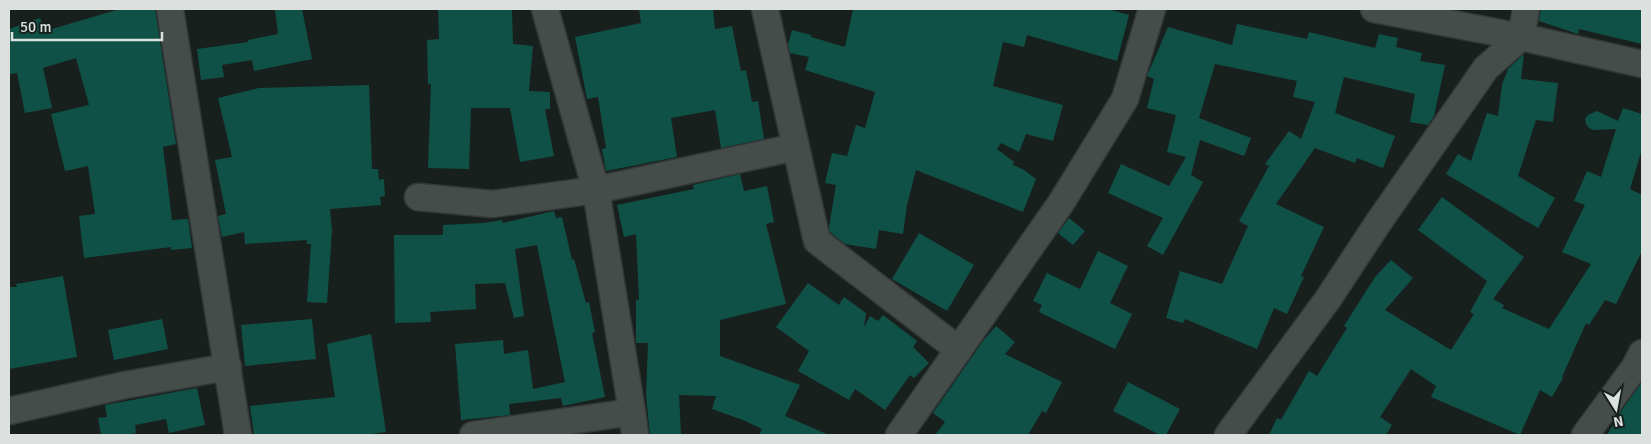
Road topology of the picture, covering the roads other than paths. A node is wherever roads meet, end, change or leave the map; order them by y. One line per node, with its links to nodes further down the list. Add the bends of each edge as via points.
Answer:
1 (170, 9): 14 (street)
2 (546, 9): 10 (street)
3 (765, 9): 9 (street)
4 (1152, 9): 12 (street, via 1125,99 1061,204)
5 (1374, 9): 7 (street)
6 (1526, 9): 7 (street)
7 (1521, 37): 8 (street); 20 (street, via 1486,68 1328,299)
8 (1642, 64)
9 (796, 147): 10 (street); 12 (street, via 816,241)
10 (596, 190): 11 (street, via 492,204); 16 (street)
11 (418, 197)
12 (959, 350): 19 (street)
13 (1642, 353): 21 (street)
14 (228, 366): 15 (street); 17 (street)
15 (9, 411)
16 (634, 424): 18 (street)
17 (238, 435)
18 (473, 435)
19 (899, 435)
20 (1228, 435)
21 (1585, 435)

